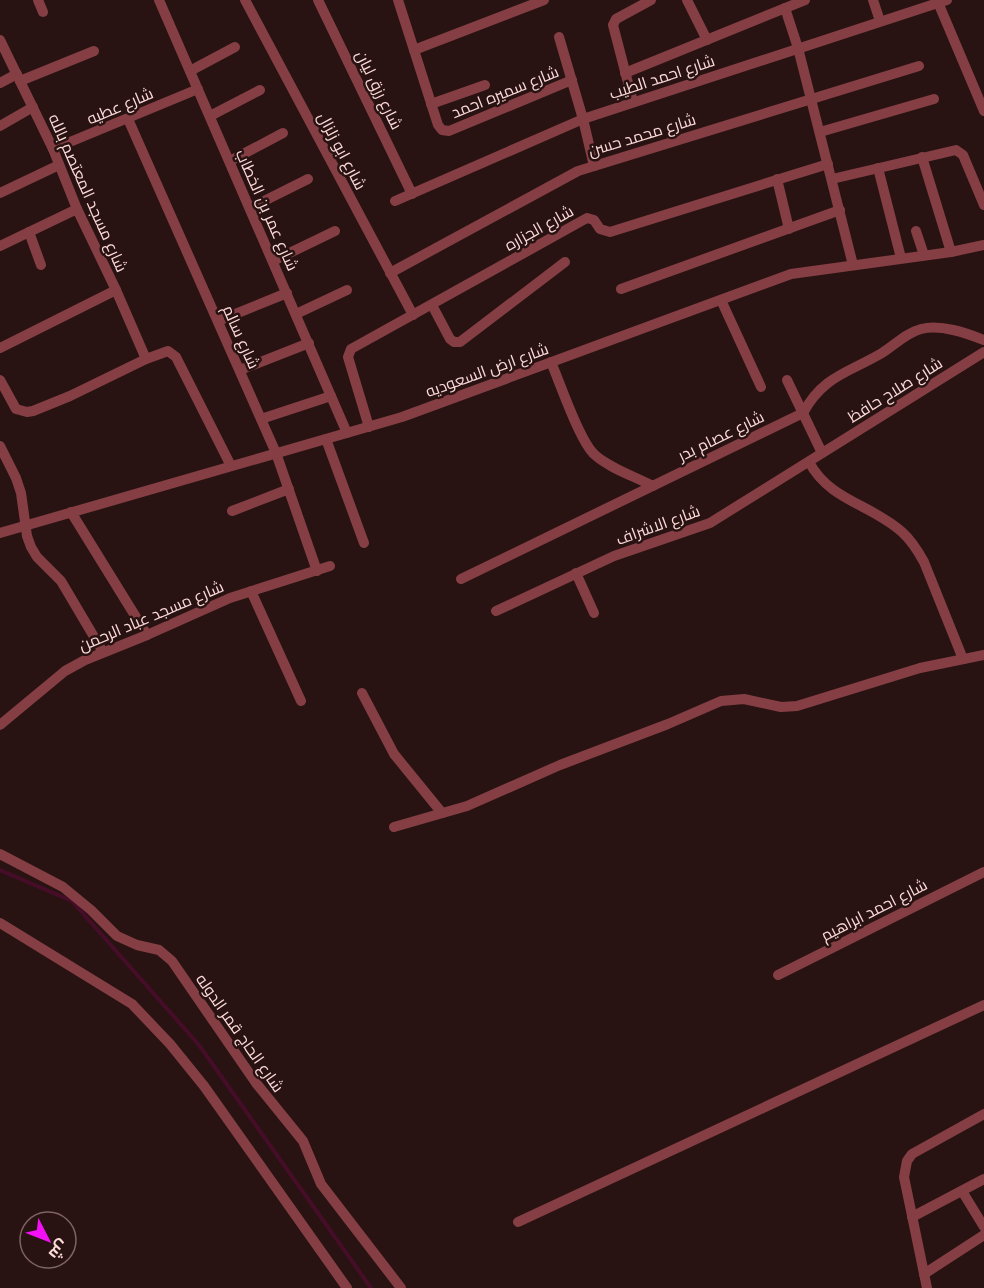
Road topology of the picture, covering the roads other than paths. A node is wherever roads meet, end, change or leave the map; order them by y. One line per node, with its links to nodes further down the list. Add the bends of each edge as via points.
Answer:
1 (38, 0): 13 (street)
2 (159, 0): 23 (street, شارع عمر بن الخطاب)
3 (245, 0): 73 (street, شارع ابو زلزال)
4 (318, 0): 54 (street, شارع رزق ليان)
5 (398, 0): 20 (street, شارع سميره احمد)
6 (544, 0): 20 (street)
7 (651, 0): 24 (street, via 613,23)
8 (687, 0): 17 (street)
9 (805, 0): 12 (street)
10 (873, 0): 14 (street)
11 (941, 1): 14 (street, شارع احمد الطيب); 36 (street)
12 (791, 4): 17 (street); 19 (street)
13 (43, 12)
14 (880, 21): 19 (street, شارع احمد الطيب)
15 (559, 37): 26 (street)
16 (0, 40): 25 (street, شارع مسجد المعتصم بالله)
17 (707, 40): 24 (street)
18 (235, 47): 23 (street)
19 (798, 48): 31 (street); 33 (street, شارع احمد الطيب)
20 (414, 50): 34 (street, شارع سميره احمد)
21 (94, 51): 25 (street)
22 (919, 66): 31 (street, شارع محمد حسن)
23 (190, 71): 29 (street, شارع عمر بن الخطاب)
24 (625, 73): 33 (street)
25 (18, 78): 27 (street); 35 (street, شارع مسجد المعتصم بالله)
26 (572, 80): 34 (street, شارع سميره احمد, via 448,131 440,128); 39 (street)
27 (0, 83)
28 (486, 86): 34 (street)
29 (198, 88): 37 (street, شارع عمر بن الخطاب); 38 (street, شارع عطيه)
30 (260, 90): 37 (street)
31 (811, 99): 41 (street); 48 (street, شارع محمد حسن)
32 (934, 99): 41 (street)
33 (633, 102): 39 (street, شارع احمد الطيب)
34 (431, 104)
35 (33, 108): 40 (street); 43 (street, شارع مسجد المعتصم بالله)
36 (984, 111)
37 (210, 116): 45 (street, شارع عمر بن الخطاب)
38 (128, 119): 43 (street, شارع عطيه); 82 (street, شارع سالم)
39 (584, 119): 48 (street); 54 (street, شارع احمد الطيب)
40 (0, 126)
41 (820, 132): 46 (street)
42 (283, 133): 45 (street)
43 (53, 149): 47 (street, شارع مسجد المعتصم بالله)
44 (922, 157): 49 (street); 56 (street, via 952,150 960,152); 66 (street)
45 (230, 161): 58 (street, شارع عمر بن الخطاب)
46 (828, 164): 51 (street, شارع الجزاره); 52 (street)
47 (59, 165): 53 (street); 57 (street, شارع مسجد المعتصم بالله)
48 (594, 166): 73 (street, شارع محمد حسن, via 578,171)
49 (878, 168): 52 (street); 68 (street)
50 (308, 178): 58 (street)
51 (777, 179): 60 (street); 79 (street, شارع الجزاره, via 610,232 600,230 594,220 587,218)
52 (832, 179): 59 (street)
53 (0, 193)
54 (412, 194): 55 (street, شارع احمد الطيب)
55 (395, 201)
56 (984, 205)
57 (77, 208): 63 (street); 75 (street, شارع مسجد المعتصم بالله)
58 (250, 208): 69 (street, شارع عمر بن الخطاب)
59 (840, 210): 60 (street); 71 (street)
60 (789, 229): 74 (street)
61 (335, 231): 69 (street)
62 (916, 231): 67 (street)
63 (29, 232): 64 (street); 72 (street)
64 (0, 246)
65 (982, 249): 66 (street, شارع ارض السعوديه)
66 (951, 252): 67 (street, شارع ارض السعوديه)
67 (924, 255): 68 (street, شارع ارض السعوديه)
68 (901, 258): 71 (street, شارع ارض السعوديه)
69 (273, 261): 77 (street, شارع عمر بن الخطاب)
70 (565, 262): 79 (street, via 460,342 450,339)
71 (854, 264): 78 (street, شارع ارض السعوديه, via 791,274)
72 (41, 265)
73 (390, 273): 81 (street, شارع ابو زلزال)
74 (621, 289)
75 (116, 290): 85 (street); 87 (street, شارع مسجد المعتصم بالله)
76 (347, 290): 80 (street)
77 (287, 293): 80 (street, شارع عمر بن الخطاب); 82 (street)
78 (721, 300): 88 (street, شارع ارض السعوديه); 92 (street)
79 (432, 305): 81 (street, شارع الجزاره)
80 (296, 314): 84 (street, شارع عمر بن الخطاب)
81 (413, 315): 97 (street, شارع الجزاره, via 348,353)
82 (218, 321): 89 (street, شارع سالم)
83 (984, 340): 95 (street, شارع عصام بدر, via 932,327 910,333 882,353 831,379 814,394)
84 (309, 343): 89 (street); 94 (street, شارع عمر بن الخطاب)
85 (0, 348)
86 (984, 352): 102 (street, شارع صلاح حافظ)
87 (146, 359): 93 (street, via 33,411 16,409); 104 (street, via 168,351 176,357)
88 (551, 362): 97 (street, شارع ارض السعوديه); 105 (street, via 594,454)
89 (240, 370): 96 (street, شارع سالم)
90 (0, 380): 93 (street)
91 (787, 380): 95 (street)
92 (761, 387)
93 (4, 396)
94 (331, 396): 96 (street); 98 (street, شارع عمر بن الخطاب)
95 (802, 413): 102 (street); 105 (street, شارع عصام بدر)
96 (261, 419): 101 (street, شارع سالم)
97 (369, 427): 98 (street, شارع ارض السعوديه)
98 (347, 433): 99 (street, شارع ارض السعوديه)
99 (326, 439): 101 (street, شارع ارض السعوديه); 111 (street)
100 (0, 446): 109 (street, via 21,493)
101 (276, 453): 104 (street, شارع ارض السعوديه); 106 (street, شارع سالم)
102 (822, 453): 103 (street, شارع الاشراف)
103 (808, 462): 114 (street, شارع الاشراف, via 710,523); 122 (street, via 831,490 885,519 916,547)
104 (231, 466): 108 (street, شارع ارض السعوديه)
105 (653, 486): 115 (street, شارع عصام بدر)
106 (289, 489): 107 (street); 113 (street, شارع سالم)
107 (232, 511)
108 (71, 512): 109 (street, شارع ارض السعوديه); 119 (street)
109 (26, 525): 110 (street, شارع ارض السعوديه); 120 (street, via 37,557 65,586)
110 (0, 532)
111 (364, 543)
112 (330, 566): 113 (street, شارع مسجد عباد الرحمن)
113 (317, 571): 116 (street, شارع مسجد عباد الرحمن)
114 (576, 573): 117 (street, شارع الاشراف); 118 (street)
115 (461, 579)
116 (251, 591): 119 (street, شارع مسجد عباد الرحمن); 124 (street)
117 (496, 611)
118 (594, 613)
119 (147, 635): 120 (street, شارع مسجد عباد الرحمن)
120 (103, 652): 125 (street, شارع مسجد عباد الرحمن, via 65,671)
121 (984, 655): 122 (street)
122 (963, 659): 126 (street, via 920,668 797,706 781,707 744,699 721,701)
123 (362, 693): 126 (street, via 394,754)
124 (301, 701)
125 (0, 725)
126 (442, 813): 127 (street)
127 (394, 827)
128 (0, 855): 142 (street, شارع الحاج قمر الدوله, via 63,887 117,936 159,950 172,961 256,1083 303,1141 321,1184)
129 (984, 872): 131 (street, شارع احمد ابراهيم)
130 (0, 922): 141 (street, via 132,1004 204,1086)
131 (778, 975)
132 (984, 1005): 137 (street)
133 (984, 1114): 136 (street, via 912,1154 907,1161 904,1177)
134 (984, 1179): 135 (street)
135 (962, 1191): 136 (street); 138 (street)
136 (912, 1218): 140 (street)
137 (518, 1222)
138 (984, 1227)
139 (984, 1235): 140 (street)
140 (924, 1274): 143 (street)
141 (347, 1288)
142 (401, 1288)
143 (927, 1288)

